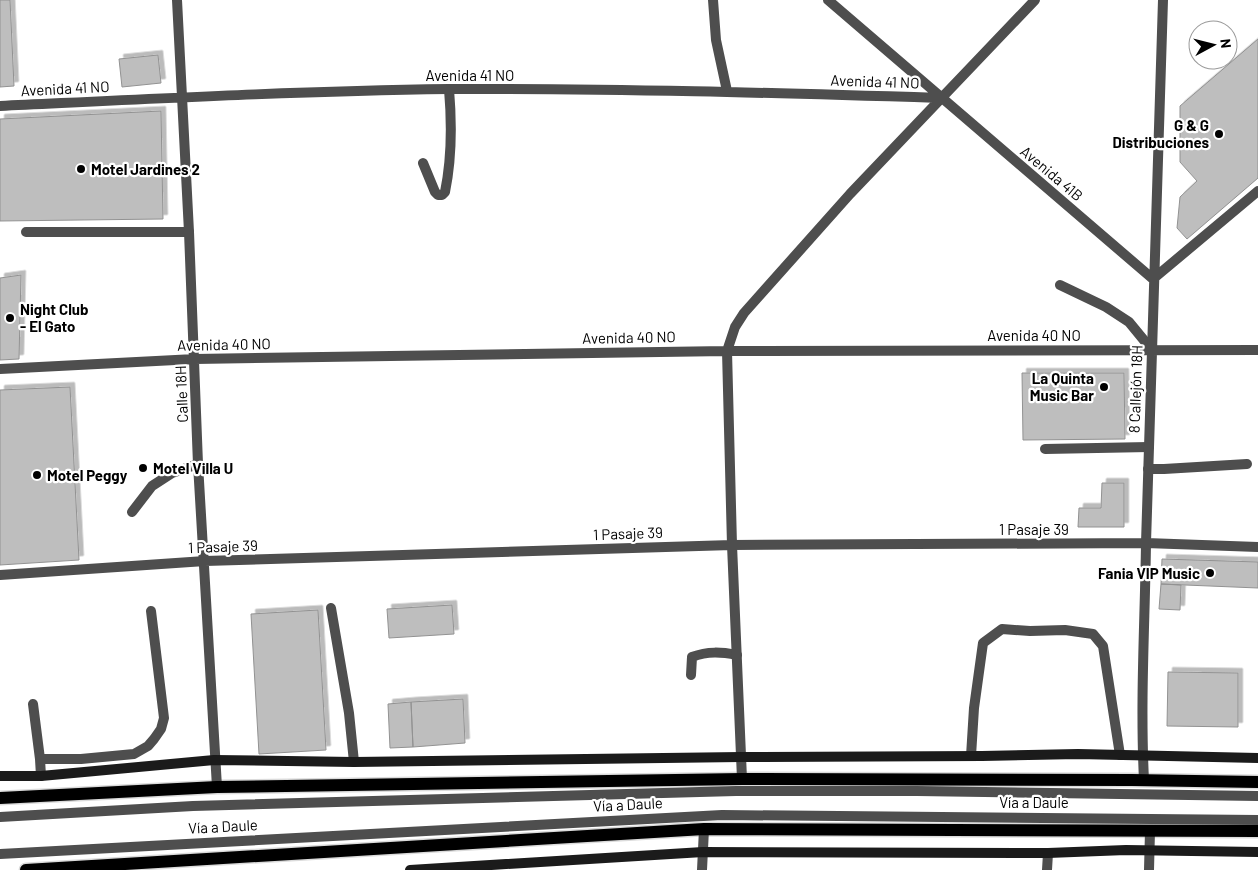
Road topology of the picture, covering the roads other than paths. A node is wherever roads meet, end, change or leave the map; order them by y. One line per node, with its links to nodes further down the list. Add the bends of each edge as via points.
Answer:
1 (178, 0): 8 (street, Calle 18H)
2 (712, 0): 7 (street, via 716,40)
3 (828, 0): 9 (street, Avenida 41B)
4 (1035, 0): 9 (street)
5 (1163, 0): 15 (street, 8 Callejón 18H)
6 (449, 90): 7 (street, Avenida 41 NO); 8 (street, Avenida 41 NO); 11 (street, via 452,123 450,168 442,195 435,192)
7 (727, 91): 9 (street, Avenida 41 NO)
8 (182, 97): 10 (street, Avenida 41 NO); 14 (street, Calle 18H)
9 (940, 98): 15 (street, Avenida 41B); 19 (street, via 744,313 734,327)
10 (0, 106)
11 (423, 163)
12 (1258, 191): 15 (street)
13 (26, 232): 14 (street)
14 (189, 232): 20 (street, Calle 18H)
15 (1153, 279): 17 (street, 8 Callejón 18H)
16 (1060, 285): 17 (street, via 1129,322)
17 (1152, 350): 18 (street, Avenida 40 NO); 19 (street, Avenida 40 NO); 22 (street, 8 Callejón 18H)
18 (1258, 350)
19 (727, 351): 20 (street, Avenida 40 NO); 29 (street)
20 (195, 359): 21 (street, Avenida 40 NO); 24 (street, Calle 18H)
21 (0, 369)
22 (1148, 447): 23 (street); 26 (street, 8 Callejón 18H)
23 (1045, 449)
24 (198, 464): 27 (street, via 152,486); 31 (street, Calle 18H)
25 (1248, 464): 26 (street)
26 (1148, 469): 28 (street, 8 Callejón 18H)
27 (132, 512)
28 (1146, 543): 29 (street, 1 Pasaje 39); 30 (street, 1 Pasaje 39); 41 (street, 8 Callejón 18H)
29 (732, 545): 31 (street, 1 Pasaje 39); 35 (street)
30 (1258, 547)
31 (205, 561): 32 (street, 1 Pasaje 39); 44 (street, Calle 18H)
32 (0, 575)
33 (331, 608): 45 (street)
34 (151, 611): 43 (street, via 164,718 154,739 134,754)
35 (737, 655): 36 (street, via 717,652 692,657); 38 (street)
36 (691, 675)
37 (32, 704): 43 (street)
38 (742, 756): 39 (main road); 45 (main road); 48 (street)
39 (971, 756): 40 (main road); 40 (street, via 983,643 1002,629 1094,634 1103,646)
40 (1120, 756): 41 (main road)
41 (1143, 756): 42 (main road); 49 (street, 8 Callejón 18H)
42 (1258, 758)
43 (40, 759): 47 (street)
44 (214, 760): 45 (main road); 47 (main road); 51 (street, Calle 18H)
45 (354, 762)
46 (0, 776): 47 (main road)
47 (41, 776)
48 (742, 779): 49 (main road, Vía a Daule); 51 (main road, Vía a Daule)
49 (1144, 780): 50 (main road, Vía a Daule)
50 (1258, 782)
51 (217, 787): 53 (main road, Vía a Daule)
52 (1258, 796): 54 (street, Vía a Daule, via 736,791 193,806)
53 (0, 798)
54 (0, 818)
55 (1258, 820): 63 (street, Vía a Daule, via 722,815)
56 (704, 829): 57 (main road, Vía a Daule); 60 (street); 64 (main road, Vía a Daule)
57 (1150, 830): 58 (main road, Vía a Daule); 59 (street)
58 (1258, 831)
59 (1150, 850): 61 (main road); 62 (main road); 69 (street)
60 (702, 852): 62 (main road); 66 (main road); 67 (street)
61 (1258, 852)
62 (1048, 853): 68 (street)
63 (0, 854)
64 (112, 868): 65 (main road, Vía a Daule)
65 (26, 870)
66 (410, 870)
67 (702, 870)
68 (1047, 870)
69 (1149, 870)

